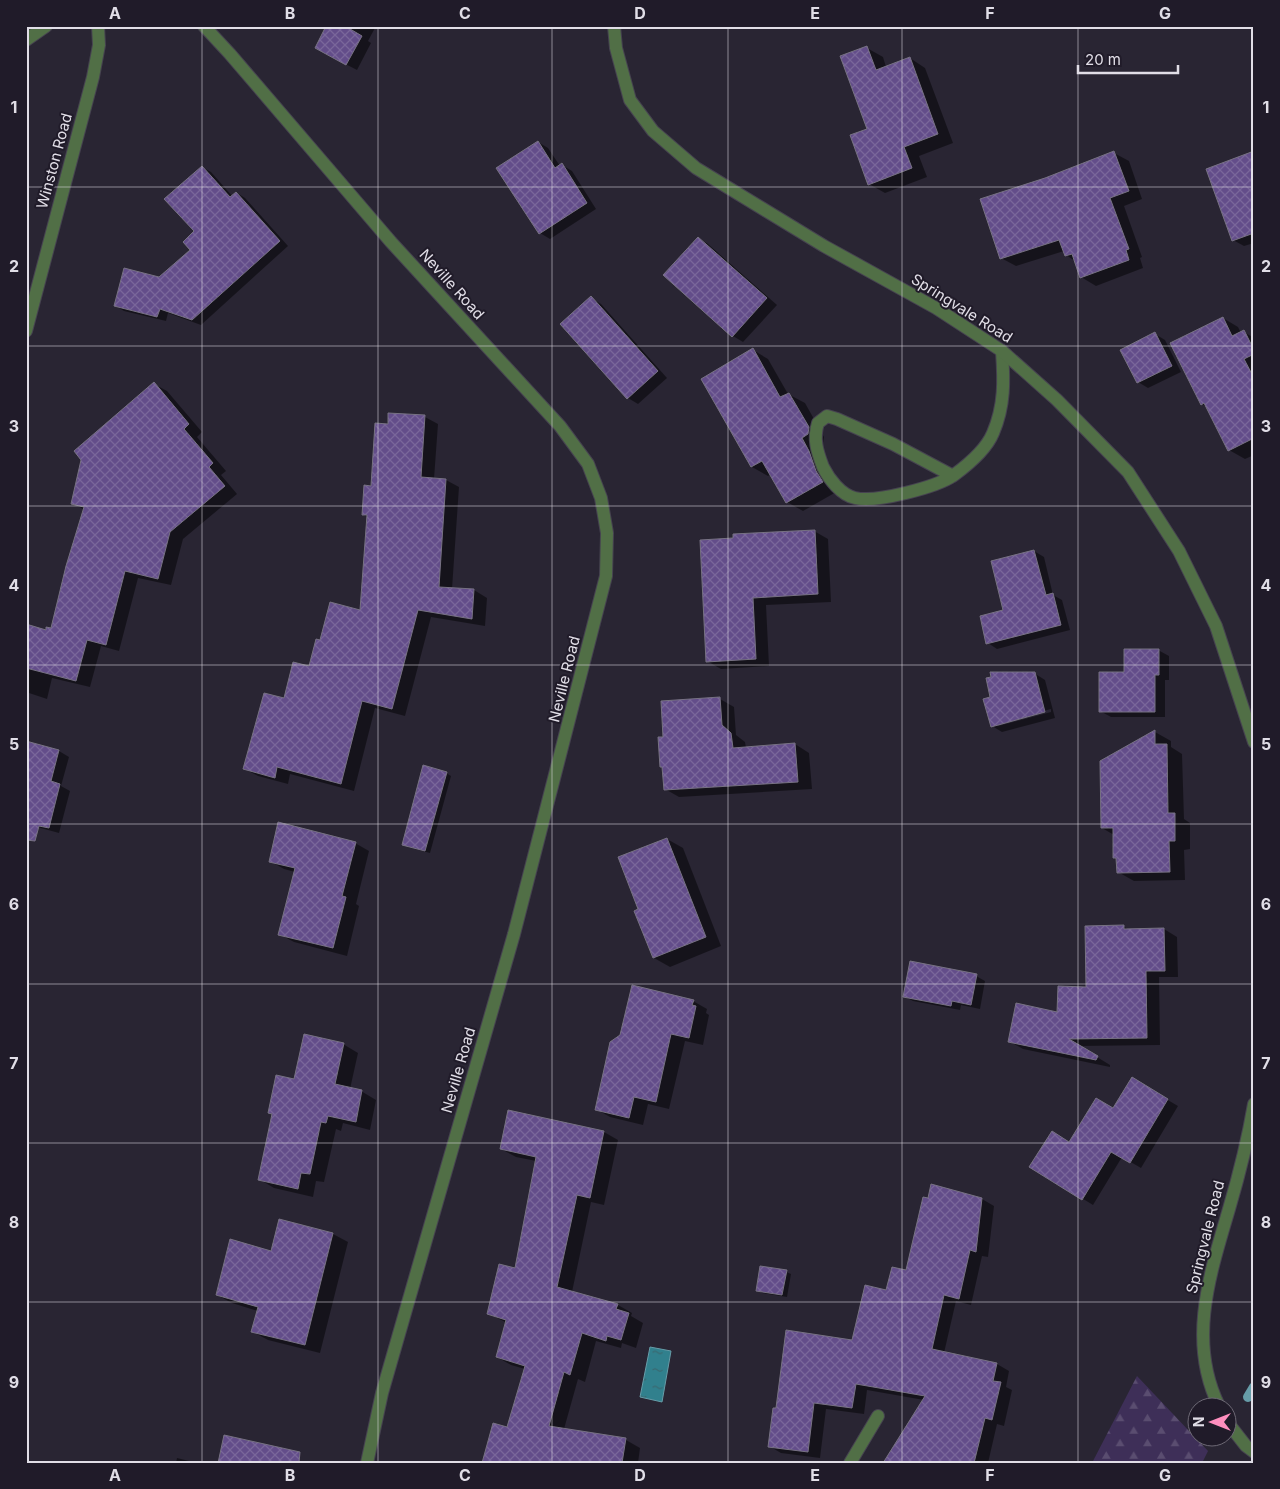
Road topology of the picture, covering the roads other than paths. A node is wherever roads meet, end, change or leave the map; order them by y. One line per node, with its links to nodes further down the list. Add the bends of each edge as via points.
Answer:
1 (46, 26): 5 (street)
2 (98, 26): 6 (street, Winston Road, via 99,45 93,77)
3 (204, 26): 15 (street, Neville Road, via 391,242 560,426 588,464 601,498 608,533 606,576 563,747 514,934 382,1392)
4 (614, 26): 7 (street, Springvale Road, via 616,48 630,100 653,131 696,168 824,246 936,308)
5 (26, 40)
6 (26, 331)
7 (1002, 351): 8 (street, via 1005,387 993,433 984,450); 9 (street, Springvale Road, via 1057,400 1128,472 1179,550 1216,626)
8 (953, 476): 8 (street, via 908,492 878,498 855,498 844,493 826,472 815,444 818,422 827,416 832,417)
9 (1254, 742)
10 (1254, 1104): 11 (street, Springvale Road, via 1232,1200 1208,1282 1203,1350)
11 (1214, 1396)
12 (878, 1416): 16 (street)
13 (1238, 1436): 14 (street)
14 (1254, 1452)
15 (367, 1463)
16 (850, 1463)

